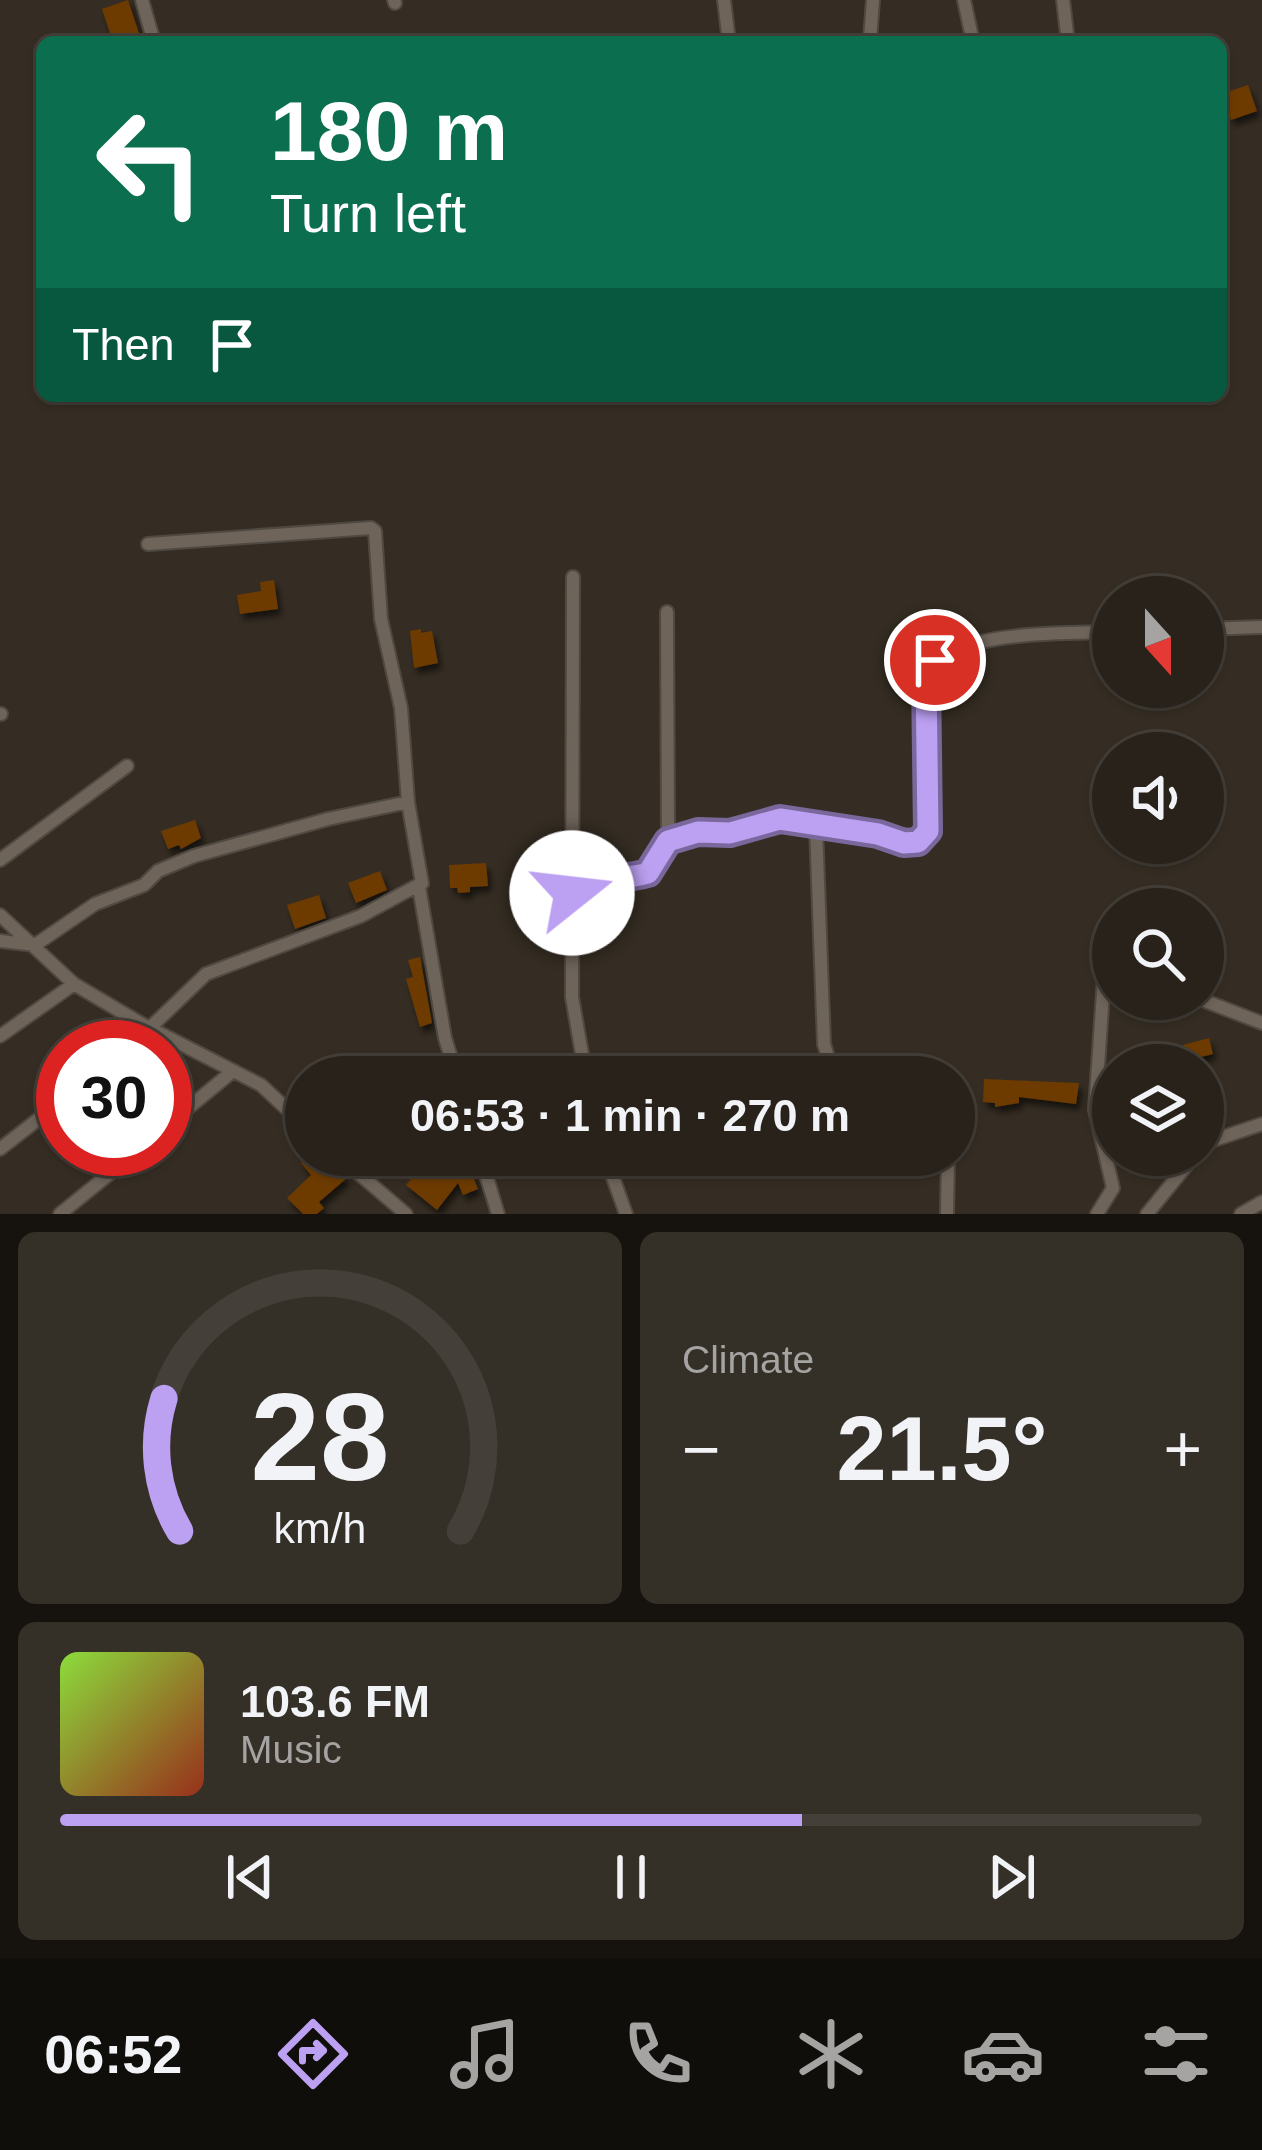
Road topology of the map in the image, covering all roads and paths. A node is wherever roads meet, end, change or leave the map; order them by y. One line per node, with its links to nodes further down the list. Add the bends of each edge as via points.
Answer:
1 (142, 0): 6 (street)
2 (724, 0): 7 (street)
3 (873, 0): 8 (street)
4 (964, 0): 9 (street)
5 (1064, 0): 10 (street)
6 (152, 36)
7 (728, 36)
8 (870, 36)
9 (972, 36)
10 (1067, 36)
11 (148, 544): 18 (street, via 371,528)
12 (573, 577): 23 (street)
13 (667, 612): 20 (street)
14 (1262, 627): 15 (street)
15 (1224, 628)
16 (1092, 633): 19 (street, via 1010,636 935,660 926,674 928,831 918,842)
17 (128, 766): 21 (street)
18 (408, 802): 22 (street); 26 (street, via 194,856 95,904)
19 (816, 827): 20 (street, via 780,819); 37 (street)
20 (668, 841): 23 (street, via 648,873 606,876)
21 (0, 860)
22 (419, 887): 30 (street, via 206,974); 35 (street)
23 (572, 893): 36 (street, via 572,997)
24 (0, 915): 26 (street)
25 (0, 941): 26 (street)
26 (35, 945): 27 (street)
27 (74, 984): 29 (street); 33 (street)
28 (1224, 1008): 32 (street)
29 (135, 1020)
30 (160, 1020)
31 (1100, 1020): 57 (street, via 1095,1110 1113,1188)
32 (1262, 1023)
33 (0, 1036)
34 (192, 1050): 38 (street)
35 (451, 1056)
36 (582, 1056)
37 (828, 1056)
38 (233, 1071): 39 (street); 40 (street)
39 (192, 1105)
40 (285, 1107)
41 (36, 1121): 44 (street)
42 (1262, 1124): 43 (street)
43 (1224, 1136)
44 (0, 1149)
45 (107, 1176): 52 (street)
46 (362, 1176): 53 (street)
47 (486, 1176): 54 (street)
48 (612, 1176): 55 (street)
49 (948, 1176): 56 (street)
50 (1174, 1176): 58 (street)
51 (1262, 1202): 59 (street)
52 (60, 1214)
53 (406, 1214)
54 (498, 1214)
55 (626, 1214)
56 (947, 1214)
57 (1097, 1214)
58 (1147, 1214)
59 (1241, 1214)

